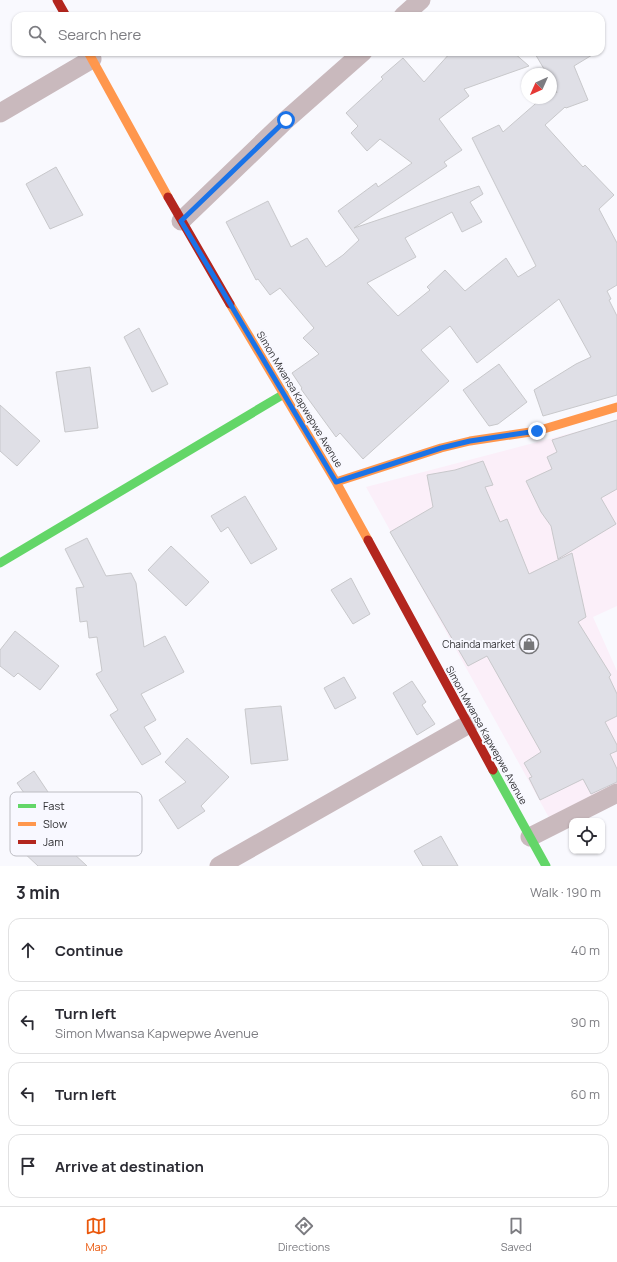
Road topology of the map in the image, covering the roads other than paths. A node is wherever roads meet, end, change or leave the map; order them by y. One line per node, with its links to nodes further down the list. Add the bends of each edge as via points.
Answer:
1 (57, 0): 3 (main road)
2 (421, 0): 4 (street)
3 (64, 12)
4 (408, 12)
5 (90, 56): 7 (street); 8 (main road, Simon Mwansa Kapwepwe Avenue)
6 (358, 56): 8 (street, via 286,120)
7 (0, 113)
8 (181, 221): 9 (main road, Simon Mwansa Kapwepwe Avenue)
9 (284, 394): 11 (main road, Simon Mwansa Kapwepwe Avenue); 12 (main road)
10 (617, 407): 11 (main road, via 537,431 441,448)
11 (336, 482): 13 (main road, Simon Mwansa Kapwepwe Avenue)
12 (0, 563)
13 (468, 724): 15 (main road, Simon Mwansa Kapwepwe Avenue); 16 (street)
14 (617, 793): 15 (street)
15 (530, 838): 17 (main road, Simon Mwansa Kapwepwe Avenue)
16 (219, 866)
17 (546, 866)

